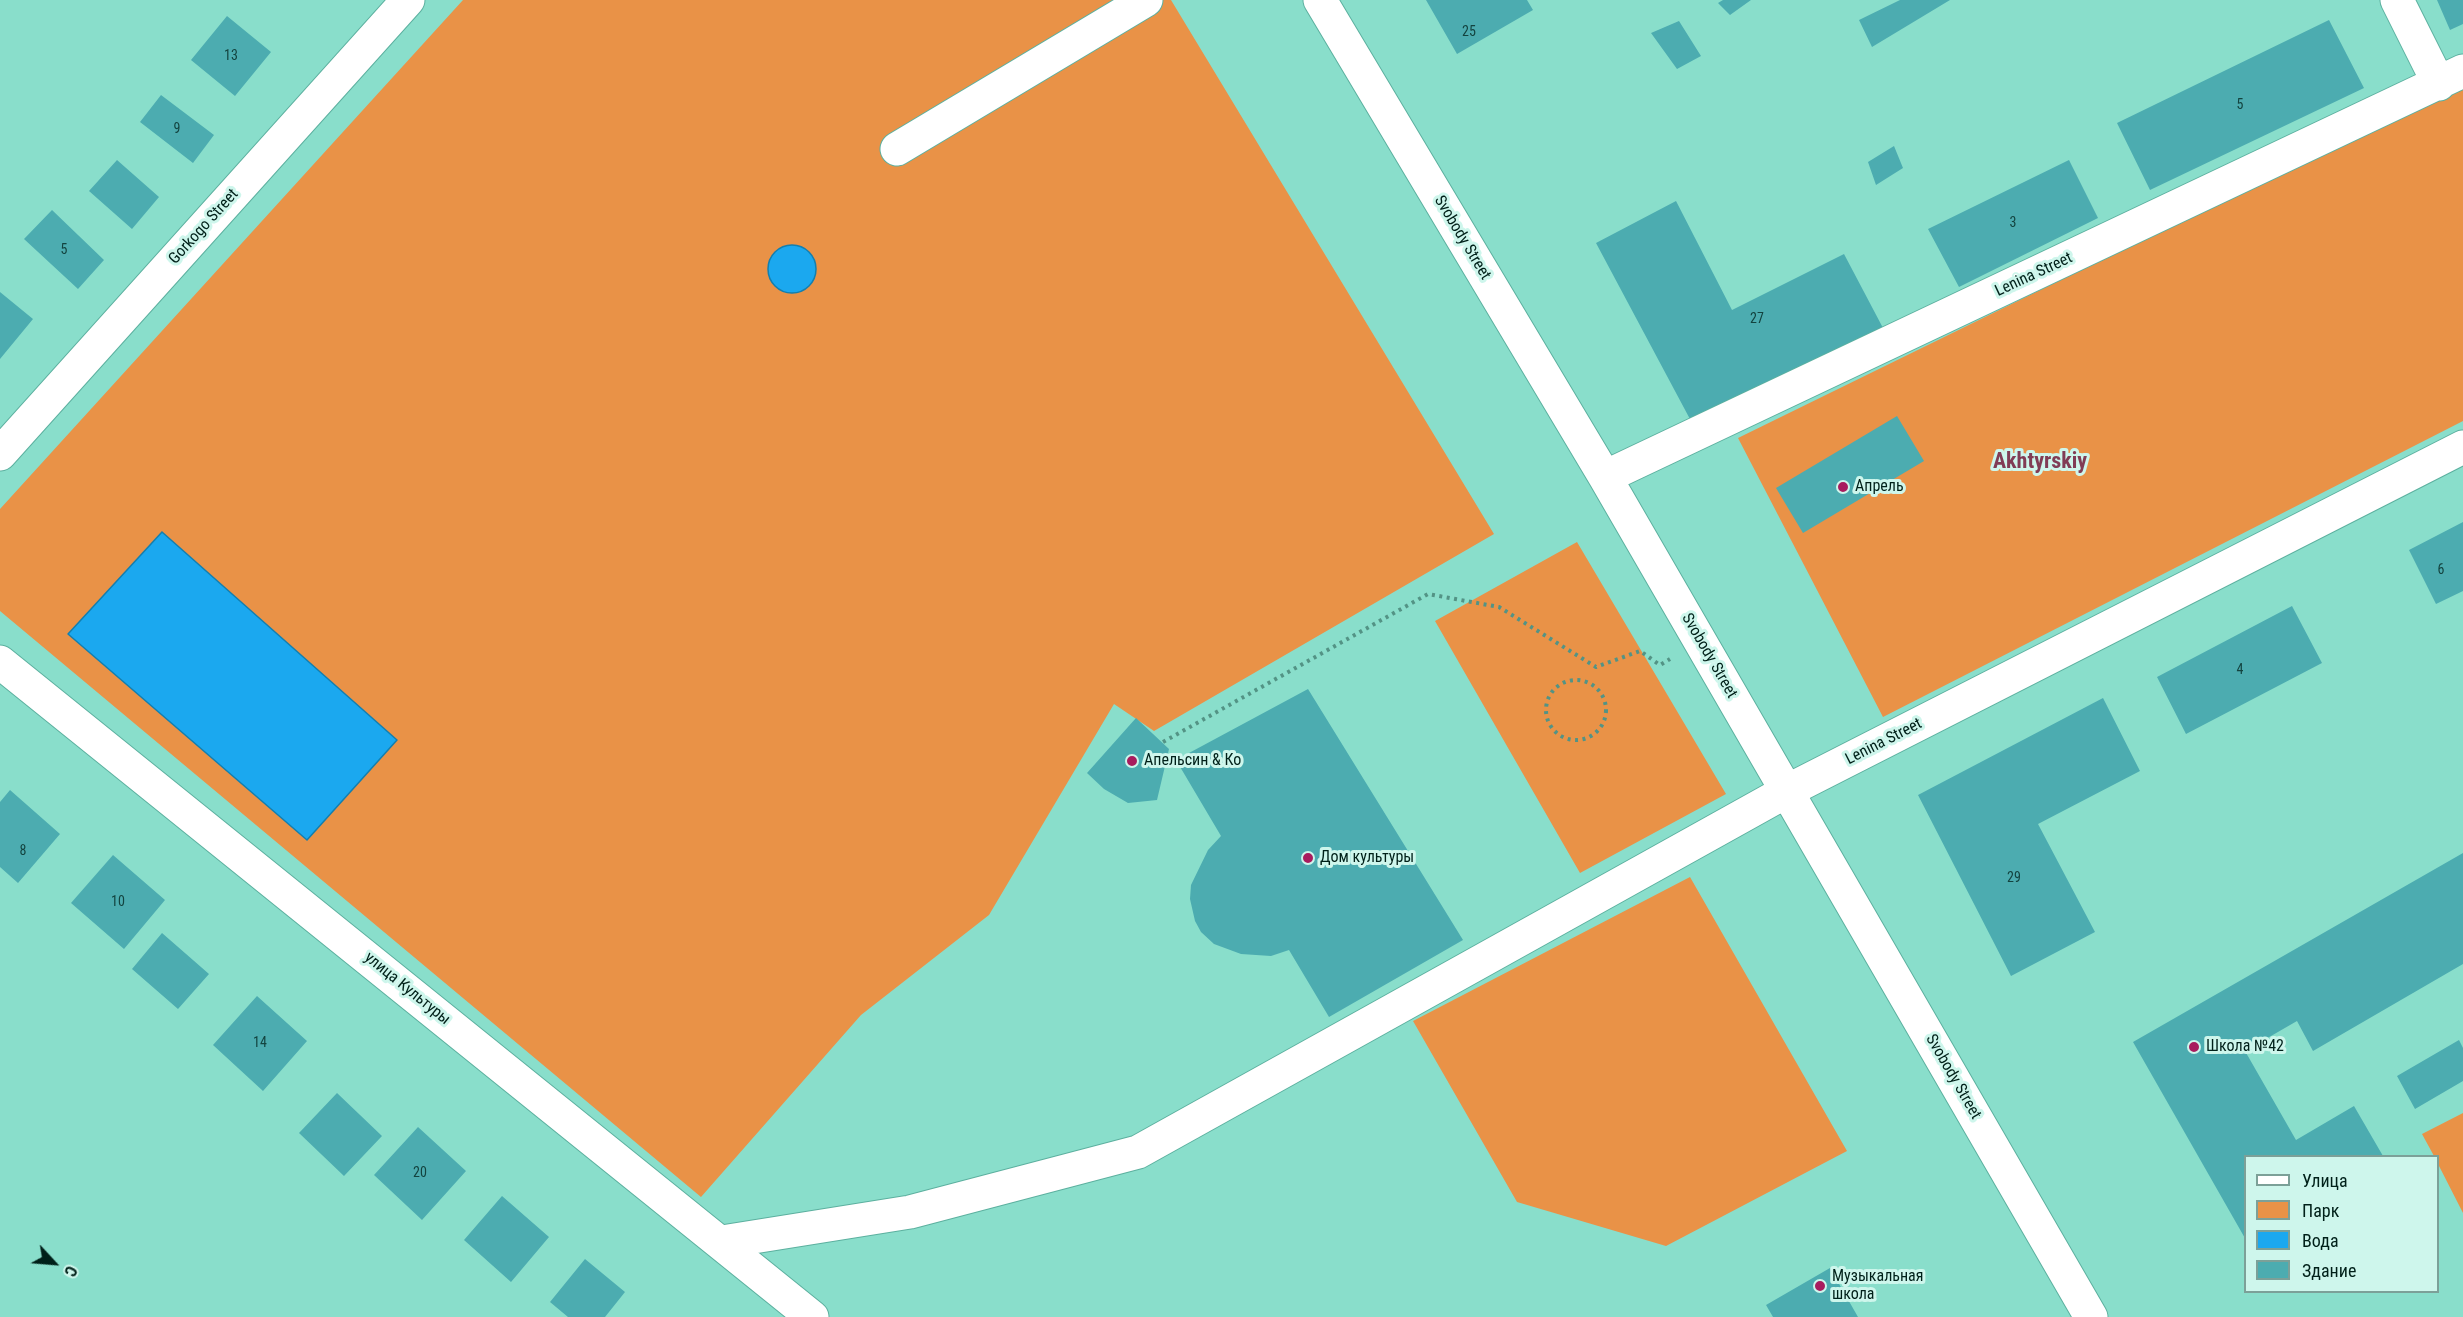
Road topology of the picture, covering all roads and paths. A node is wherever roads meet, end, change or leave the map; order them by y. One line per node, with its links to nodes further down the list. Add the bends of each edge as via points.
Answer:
1 (408, 0): 8 (street, Gorkogo Street)
2 (1146, 0): 6 (street)
3 (1320, 0): 9 (street, Svobody Street)
4 (2397, 0): 5 (street)
5 (2451, 78): 9 (street, Lenina Street)
6 (897, 149)
7 (2463, 447): 14 (street, Lenina Street)
8 (0, 454)
9 (1605, 477): 10 (street, Svobody Street)
10 (1701, 641): 13 (path, via 1660,665 1640,651 1596,667 1499,607 1428,594); 14 (street, Svobody Street)
11 (0, 662): 15 (street, улица Культуры)
12 (1576, 680): 12 (path, via 1598,689 1606,710 1600,728 1584,739 1568,739 1550,726 1546,710 1554,689)
13 (1163, 742)
14 (1787, 791): 15 (street, Lenina Street, via 1138,1152 910,1212); 17 (street, Svobody Street)
15 (722, 1242): 16 (street, улица Культуры)
16 (813, 1317)
17 (2091, 1317)

